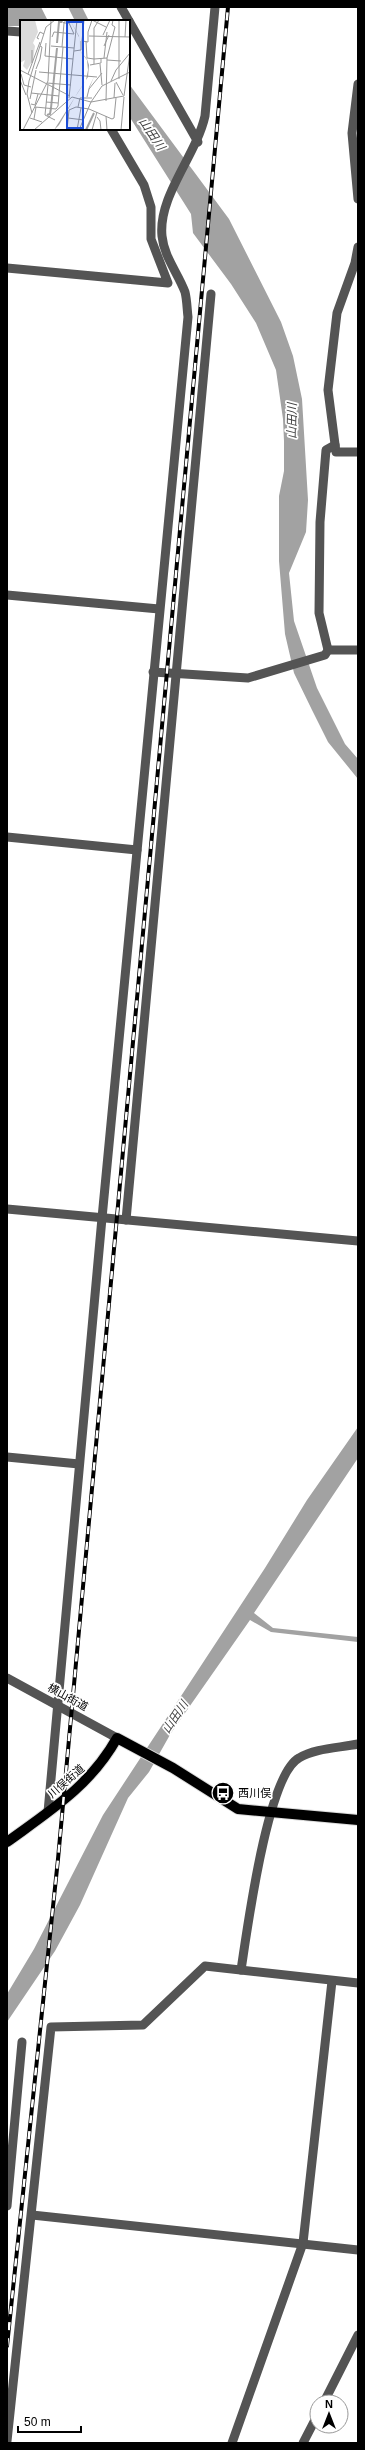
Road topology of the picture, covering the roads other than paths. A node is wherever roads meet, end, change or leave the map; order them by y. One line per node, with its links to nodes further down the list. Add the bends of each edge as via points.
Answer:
1 (121, 7): 3 (street)
2 (215, 7): 9 (street, via 205,116)
3 (128, 20)
4 (130, 23): 9 (street)
5 (7, 31): 6 (street)
6 (20, 32)
7 (358, 84): 10 (street, via 352,133)
8 (112, 130): 12 (street, via 144,185 151,207 151,239 168,283)
9 (196, 145): 17 (street, via 167,201 162,223 166,254 185,293 188,317)
10 (358, 199)
11 (358, 246): 14 (street, via 355,263 337,313 328,390)
12 (7, 268)
13 (211, 294): 21 (street)
14 (335, 445): 15 (street, via 336,452); 19 (street, via 326,450 320,522 319,613)
15 (358, 452)
16 (7, 595): 17 (street)
17 (159, 609): 20 (street)
18 (358, 650): 19 (street)
19 (327, 652): 21 (street, via 248,678)
20 (153, 672): 21 (street); 23 (street)
21 (175, 674): 26 (street)
22 (7, 837): 23 (street)
23 (137, 850): 25 (street)
24 (7, 1210): 25 (street)
25 (102, 1218): 26 (street); 29 (street)
26 (126, 1220): 27 (street)
27 (358, 1241)
28 (7, 1457): 29 (street)
29 (79, 1464): 31 (street)
30 (7, 1678): 31 (street, 横山街道)
31 (58, 1704): 32 (street, 横山街道); 34 (street)
32 (117, 1738): 34 (main road, 川俣街道, via 106,1757 85,1783); 35 (main road, via 168,1765 238,1809)
33 (358, 1744): 35 (street, via 297,1758 290,1766)
34 (48, 1812): 37 (main road, 川俣街道)
35 (270, 1812): 36 (main road); 38 (street)
36 (358, 1820)
37 (7, 1842)
38 (241, 1970): 39 (street); 43 (street, via 205,1966 143,2025 51,2027)
39 (332, 1980): 40 (street); 44 (street)
40 (358, 1983)
41 (22, 2042): 42 (street)
42 (7, 2206)
43 (32, 2216): 44 (street); 49 (street)
44 (303, 2243): 45 (street); 50 (street)
45 (358, 2250)
46 (358, 2335): 47 (street)
47 (328, 2394)
48 (309, 2431): 51 (street)
49 (7, 2441)
50 (232, 2443)
51 (303, 2443)

